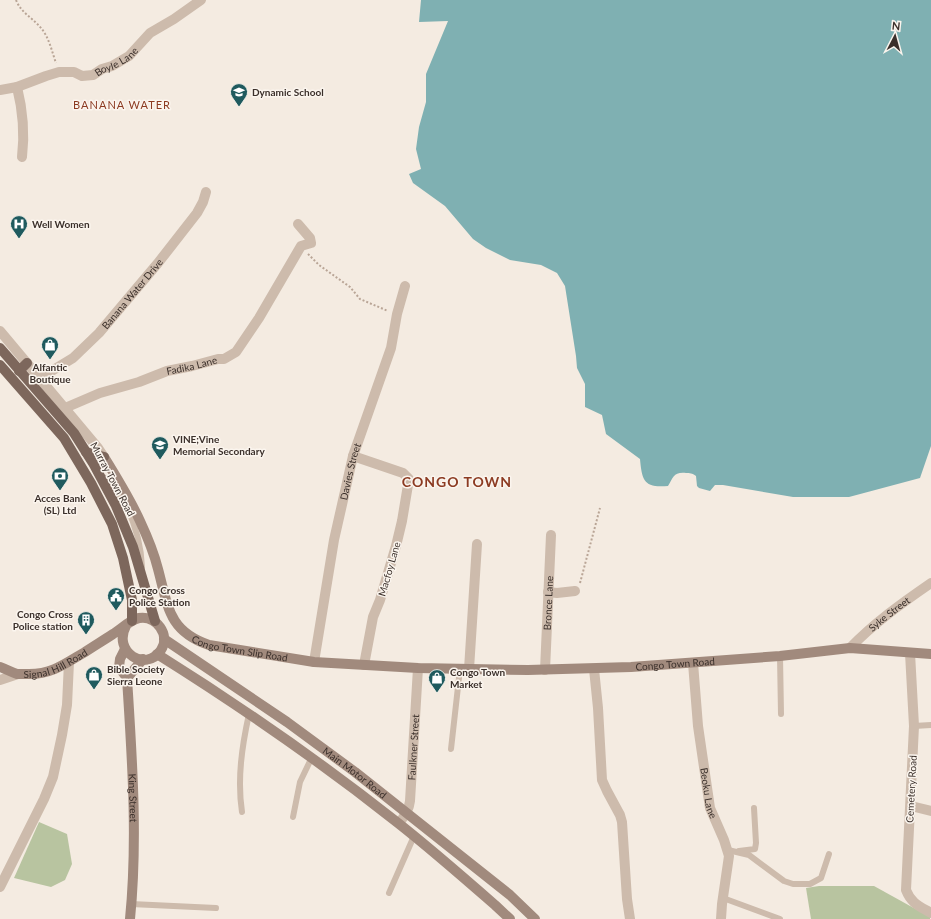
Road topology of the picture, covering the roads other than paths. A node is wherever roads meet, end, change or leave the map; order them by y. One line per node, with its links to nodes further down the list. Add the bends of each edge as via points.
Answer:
1 (201, 0): 2 (street, Boyle Lane, via 174,20 150,33 129,56 112,66 82,76 74,72 59,72)
2 (17, 87): 3 (street, Boyle Lane); 4 (street, via 24,120)
3 (0, 90)
4 (22, 157)
5 (206, 192): 13 (street, Banana Water Drive, via 197,213 99,333 74,358)
6 (298, 224): 14 (street, Fadika Lane, via 311,243 301,246 236,352 224,359 166,371)
7 (405, 286): 16 (street, Davies Street, via 391,348)
8 (0, 331): 10 (street)
9 (0, 348): 12 (main road, Murray Town Road)
10 (27, 363): 12 (main road); 13 (street)
11 (0, 365): 24 (main road, via 64,438 112,524 132,600)
12 (19, 370): 15 (main road, Murray Town Road, via 74,433)
13 (40, 378): 14 (street)
14 (65, 408): 17 (street)
15 (86, 452): 17 (main road); 23 (main road, Murray Town Road, via 116,506 133,547)
16 (353, 456): 35 (street, Davies Street, via 334,540); 37 (street, Macfoy Lane, via 403,473 409,479 402,521 373,617)
17 (104, 457): 35 (main road, Congo Town Slip Road, via 140,521 158,569 168,608 176,623 190,636 209,645)
18 (551, 535): 22 (street, Bronce Lane)
19 (477, 544): 40 (street)
20 (931, 583): 28 (street, Syke Street, via 891,611)
21 (575, 591): 22 (street)
22 (548, 592): 42 (street, Bronce Lane)
23 (155, 621): 24 (main road, via 143,618); 26 (main road, via 160,626)
24 (129, 623): 25 (main road, Signal Hill Road); 27 (main road, via 123,631)
25 (108, 638): 27 (main road); 34 (main road, Signal Hill Road)
26 (164, 639): 30 (main road); 56 (main road, Main Motor Road, via 287,722)
27 (124, 646): 33 (main road, via 130,655); 44 (main road, King Street, via 119,667)
28 (850, 648): 29 (main road, Congo Town Road); 32 (main road, Congo Town Road)
29 (910, 653): 31 (main road, Congo Town Road); 49 (street, Cemetery Road)
30 (157, 654): 33 (main road); 46 (main road, Main Motor Road)
31 (931, 654)
32 (780, 656): 36 (main road, Congo Town Road); 47 (lane)
33 (143, 660): 44 (main road)
34 (69, 662): 43 (main road, Signal Hill Road, via 40,674); 62 (street, via 67,705 53,777)
35 (314, 662): 37 (main road, Congo Town Slip Road)
36 (693, 663): 41 (main road, Congo Town Road); 60 (street, Beoku Lane, via 698,726 710,808)
37 (364, 665): 39 (main road, Congo Town Slip Road)
38 (0, 667): 43 (main road, Signal Hill Road)
39 (418, 668): 40 (main road, Congo Town Road); 56 (street, Faulkner Street)
40 (465, 669): 42 (main road, Congo Town Road); 50 (lane)
41 (594, 669): 42 (main road, Congo Town Road); 71 (street, via 602,780 622,822)
42 (545, 670)
43 (18, 674): 45 (street)
44 (127, 678): 65 (main road, King Street, via 135,826)
45 (0, 680)
46 (249, 714): 51 (main road, Main Motor Road); 55 (lane, via 239,785)
47 (781, 714)
48 (931, 725): 49 (lane)
49 (914, 726): 52 (street, Cemetery Road)
50 (451, 749)
51 (312, 757): 57 (lane, via 300,782); 58 (main road, Main Motor Road)
52 (911, 806): 54 (street); 67 (street, Cemetery Road, via 906,890 910,899)
53 (754, 808): 60 (lane, via 755,849)
54 (931, 811)
55 (242, 812)
56 (407, 814): 58 (street); 70 (main road, Main Motor Road)
57 (293, 816)
58 (399, 823): 59 (main road, Main Motor Road)
59 (414, 836): 63 (lane); 69 (main road, Main Motor Road)
60 (732, 851): 61 (lane, via 749,855 784,881 793,884 810,884 821,878); 64 (street, Beoku Lane, via 729,856)
61 (829, 854)
62 (0, 887)
63 (389, 893)
64 (723, 898): 72 (street, Beoku Lane); 73 (lane)
65 (132, 904): 66 (lane); 68 (main road, King Street)
66 (216, 908)
67 (931, 913)
68 (130, 919)
69 (510, 919)
70 (535, 919)
71 (630, 919)
72 (721, 919)
73 (780, 919)

